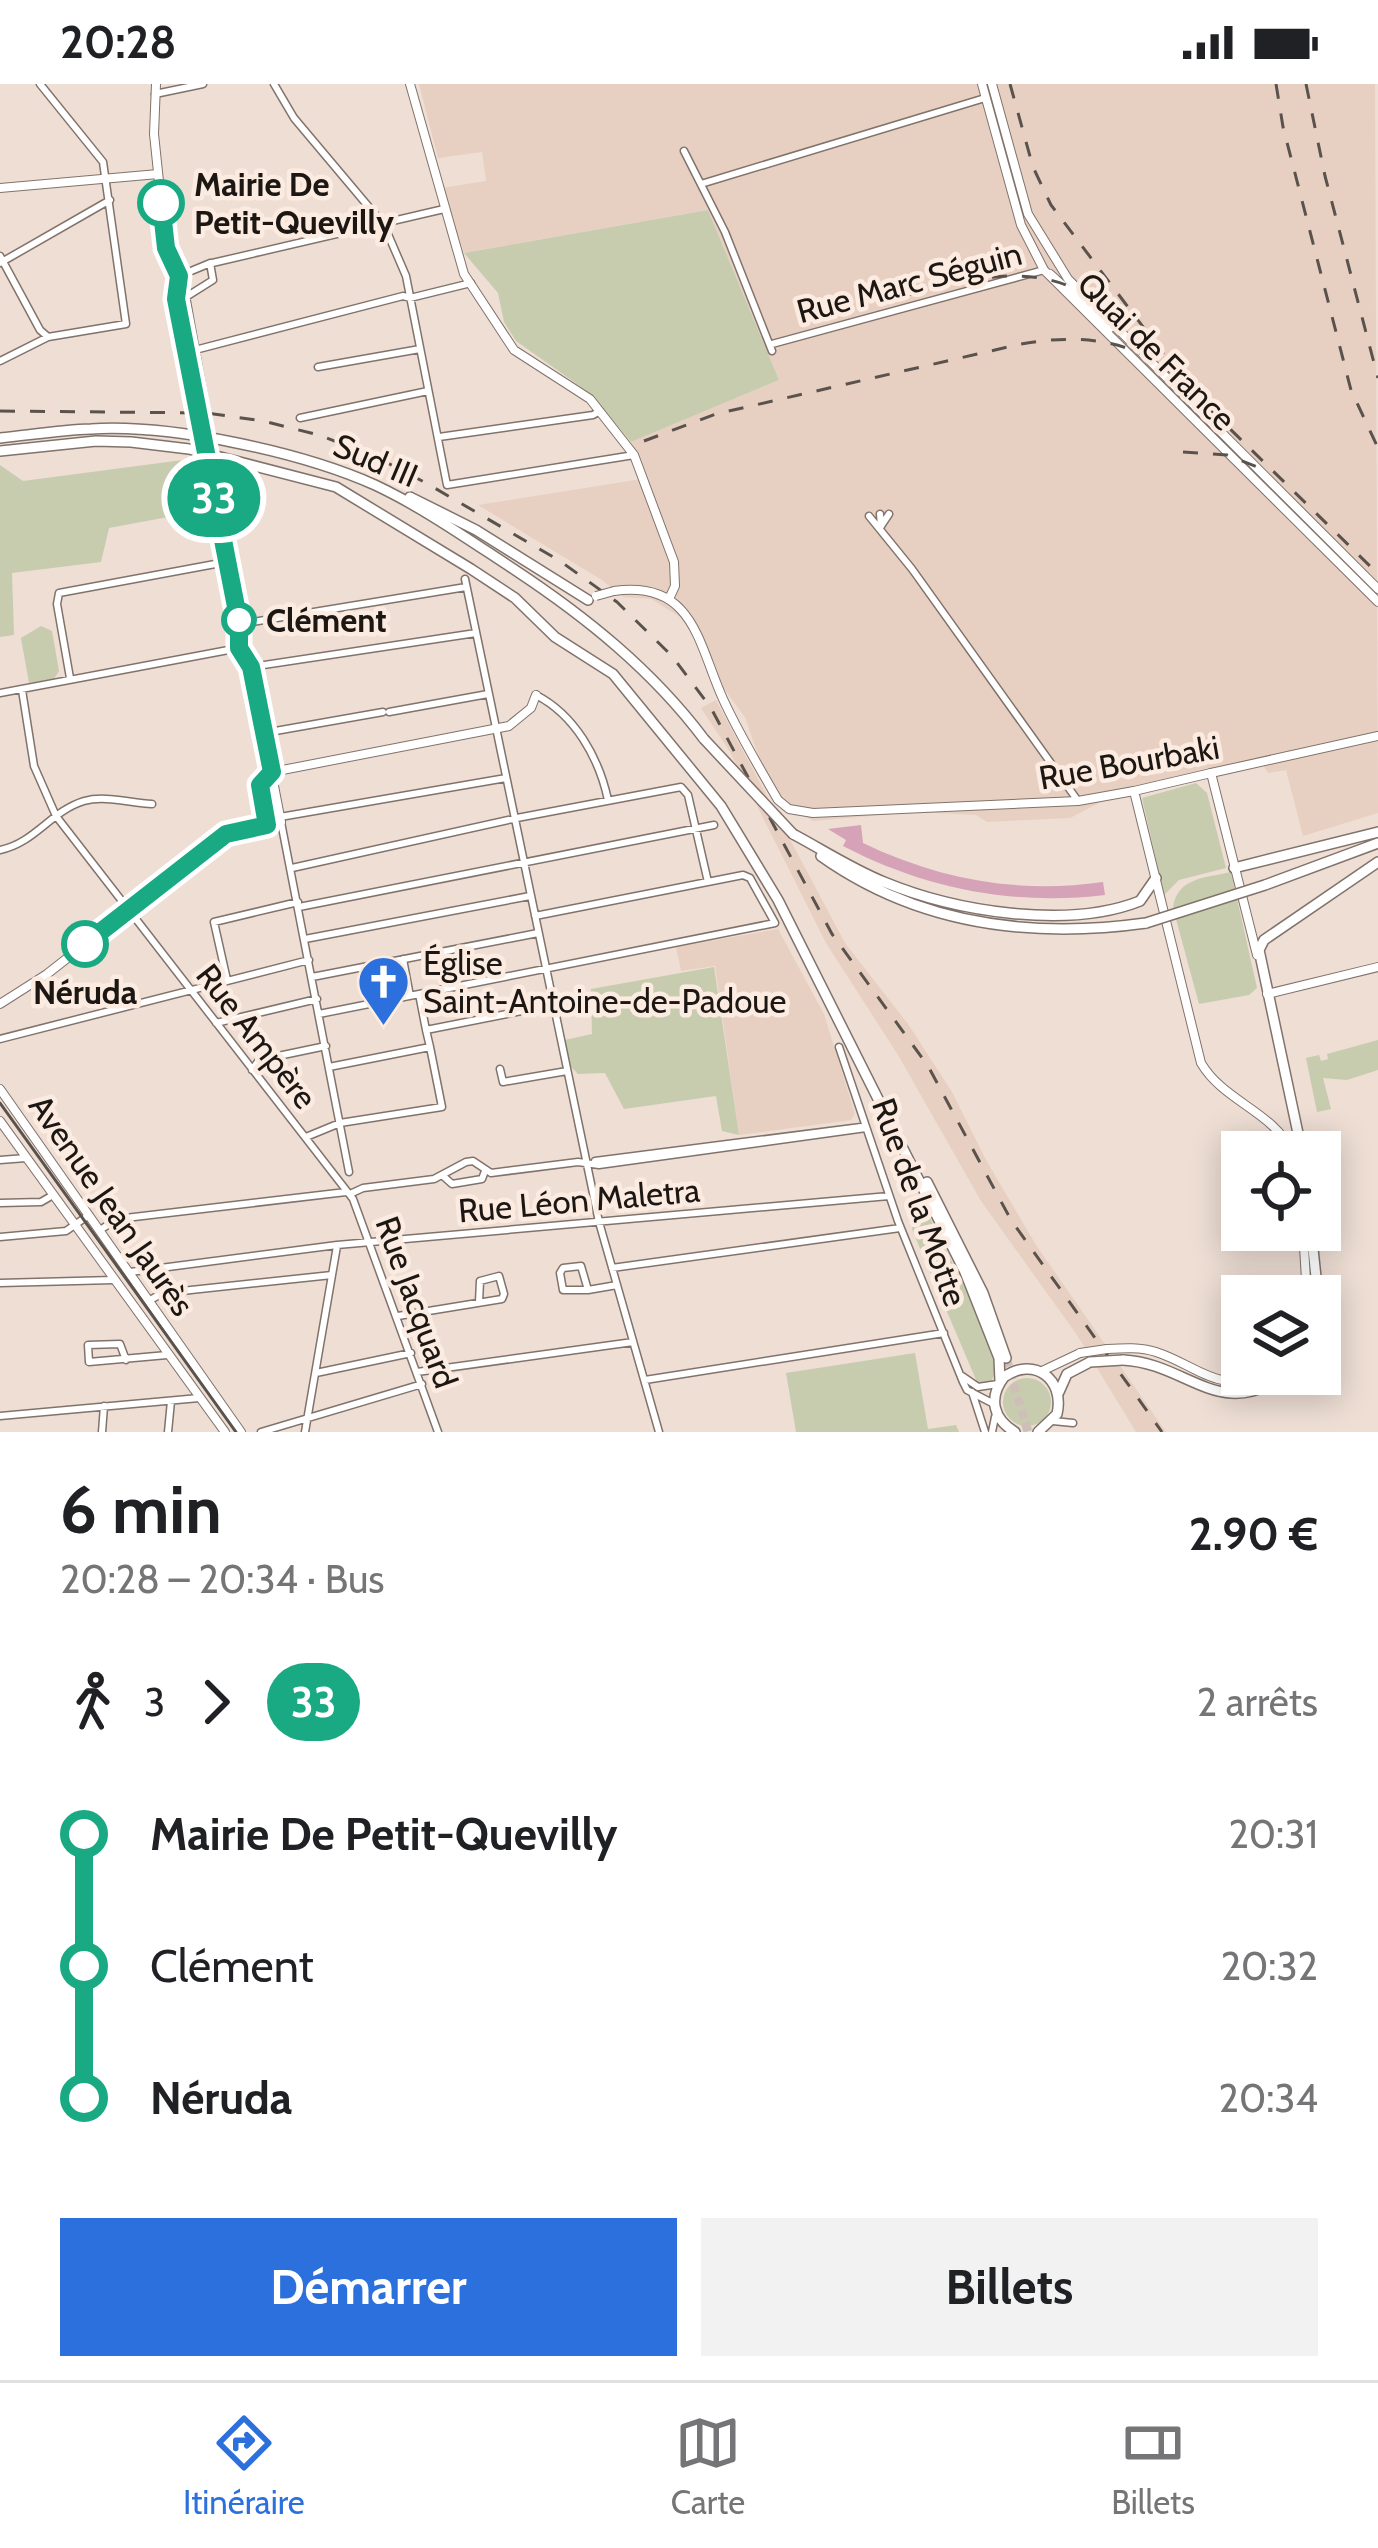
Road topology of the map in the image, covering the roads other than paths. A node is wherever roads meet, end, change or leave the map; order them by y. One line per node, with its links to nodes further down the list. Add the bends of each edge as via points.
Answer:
1 (40, 84): 11 (street, via 103,162)
2 (203, 84): 7 (street)
3 (274, 84): 16 (street)
4 (410, 84): 15 (main road)
5 (982, 84): 8 (main road, Quai de France)
6 (992, 84): 17 (main road, Quai de France, via 1024,204)
7 (155, 89): 10 (main road)
8 (985, 98): 12 (street); 20 (main road, Quai de France, via 1021,226)
9 (684, 151): 12 (street)
10 (158, 174): 11 (main road); 21 (main road, via 166,248)
11 (106, 179): 13 (main road); 14 (street)
12 (701, 184): 20 (street, Rue Marc Séguin, via 772,348)
13 (0, 188)
14 (110, 200): 18 (street); 25 (street, via 126,324)
15 (444, 209): 16 (street); 22 (main road)
16 (384, 225): 19 (street); 23 (street)
17 (1053, 259): 20 (main road, Rue Marc Séguin); 24 (main road, Quai de France)
18 (1, 260): 25 (street)
19 (210, 263): 21 (street); 27 (street, via 213,280 186,297)
20 (1044, 270): 24 (main road); 46 (main road, Quai de France)
21 (179, 276): 42 (main road, bridge, via 176,299)
22 (471, 284): 23 (street); 32 (main road, via 514,350)
23 (410, 298): 26 (street); 27 (street)
24 (1118, 331): 43 (main road, Quai de France)
25 (49, 337): 28 (street)
26 (420, 349): 29 (street); 30 (street)
27 (195, 350): 31 (street)
28 (0, 362)
29 (319, 367)
30 (428, 391): 33 (street); 35 (street)
31 (206, 409)
32 (600, 411): 35 (street); 37 (main road)
33 (300, 418)
34 (0, 438): 38 (main road, Sud III, via 94,428 162,432 309,461)
35 (437, 438): 37 (street, via 446,485)
36 (0, 451): 124 (main road, Sud III, via 96,441 189,449 348,492 501,588 613,674 721,806 778,900)
37 (634, 455): 45 (main road, via 674,562)
38 (377, 486): 44 (main road, via 452,517); 73 (main road, Sud III, bridge, via 584,618 670,697)
39 (885, 514): 41 (street)
40 (869, 516): 41 (street)
41 (880, 526): 64 (street)
42 (226, 562): 47 (main road); 51 (street, via 59,593)
43 (1378, 589)
44 (592, 598): 45 (main road, bridge, via 637,590)
45 (669, 599): 64 (main road, Rue Bourbaki, via 698,631 722,695 790,809)
46 (1378, 602)
47 (240, 624): 48 (street, via 466,583); 49 (main road)
48 (476, 633): 50 (street); 54 (street)
49 (239, 648): 50 (main road); 51 (street)
50 (251, 667): 57 (main road)
51 (70, 678): 52 (street)
52 (22, 690): 53 (street); 66 (street, Rue Ampère, via 34,766)
53 (0, 693)
54 (488, 694): 56 (street); 57 (street)
55 (536, 695): 56 (main road, via 520,719); 63 (street, via 556,705 596,760)
56 (496, 730): 59 (main road); 61 (street)
57 (264, 733): 59 (main road)
58 (1378, 736): 60 (main road, Rue Bourbaki)
59 (272, 772): 68 (main road); 69 (main road, via 260,785)
60 (1211, 773): 62 (main road, Rue Bourbaki); 79 (main road)
61 (506, 778): 67 (street); 68 (street)
62 (1134, 791): 64 (main road, Rue Bourbaki); 80 (main road)
63 (608, 800): 67 (street); 71 (street, via 681,787)
64 (1078, 801)
65 (152, 804): 66 (street, via 97,799)
66 (56, 816): 75 (street, via 22,844); 84 (street, Rue Ampère)
67 (514, 819): 76 (street); 78 (street)
68 (280, 820): 69 (main road); 78 (street)
69 (267, 825): 84 (main road, via 232,831)
70 (714, 825): 71 (street)
71 (696, 829): 76 (street); 81 (street)
72 (1378, 832): 79 (main road)
73 (793, 834): 74 (main road, bridge, via 895,898 982,925 1035,931 1146,923); 80 (main road, via 884,882 968,907 1048,914 1133,904)
74 (1378, 843)
75 (0, 850)
76 (523, 861): 82 (street); 83 (street)
77 (1378, 862): 88 (main road, via 1264,940)
78 (292, 868): 83 (street)
79 (1234, 868): 88 (main road)
80 (1156, 878): 116 (main road, via 1208,1075)
81 (707, 882): 85 (street); 92 (street, via 750,878 776,923)
82 (530, 896): 85 (street); 87 (street)
83 (299, 904): 87 (street); 94 (street, via 214,922)
84 (128, 910): 95 (street, Rue Ampère); 99 (main road)
85 (535, 916): 86 (street)
86 (538, 933): 89 (street); 92 (street)
87 (305, 939): 90 (street)
88 (1258, 956): 96 (main road)
89 (403, 959): 93 (street); 97 (street)
90 (309, 960): 93 (street); 94 (street)
91 (1378, 967): 96 (main road)
92 (545, 969): 97 (street); 100 (street)
93 (313, 977): 98 (street)
94 (227, 980): 95 (street)
95 (190, 989): 102 (street, Rue Ampère); 104 (street)
96 (1267, 994): 117 (main road)
97 (414, 995): 101 (street); 103 (street)
98 (317, 999): 101 (street); 102 (street)
99 (0, 1004)
100 (553, 1005): 103 (street); 111 (street)
101 (320, 1014): 105 (street)
102 (216, 1023): 110 (street, Rue Ampère)
103 (426, 1030): 106 (street)
104 (0, 1039)
105 (326, 1046): 108 (street); 110 (street, via 259,1060)
106 (430, 1047): 108 (street); 114 (street, via 442,1107)
107 (839, 1047): 115 (street, Rue de la Motte)
108 (329, 1067): 114 (street)
109 (500, 1069): 111 (street, via 503,1082)
110 (252, 1070): 118 (street, Rue Ampère)
111 (567, 1071): 121 (street)
112 (0, 1089): 130 (main road, Avenue Jean Jaurès)
113 (0, 1121): 119 (main road, Avenue Jean Jaurès)
114 (340, 1123): 118 (street); 123 (street)
115 (866, 1128): 121 (street); 128 (street, Rue de la Motte)
116 (1279, 1131)
117 (1297, 1131)
118 (306, 1138): 126 (street, Rue Ampère)
119 (26, 1158): 120 (street); 127 (main road, Avenue Jean Jaurès)
120 (0, 1160)
121 (589, 1163): 122 (street); 131 (street)
122 (485, 1171): 125 (street, via 473,1161); 125 (street, via 482,1179 452,1184)
123 (349, 1172)
124 (917, 1174): 153 (main road, via 970,1266); 161 (main road, via 982,1312)
125 (442, 1175): 126 (street)
126 (348, 1193): 134 (street, via 117,1219); 136 (street, Rue Jacquard)
127 (53, 1196): 129 (street); 132 (main road, Avenue Jean Jaurès)
128 (889, 1196): 131 (street, Rue Léon Maletra); 133 (street, Rue de la Motte)
129 (0, 1203)
130 (89, 1215): 132 (street); 134 (main road, Avenue Jean Jaurès)
131 (599, 1222): 136 (street, Rue Léon Maletra); 138 (street)
132 (74, 1226): 135 (street); 141 (main road, Avenue Jean Jaurès)
133 (901, 1228): 138 (street); 148 (street, Rue de la Motte)
134 (100, 1230): 139 (main road, Avenue Jean Jaurès)
135 (0, 1237)
136 (370, 1243): 137 (street, Rue Léon Maletra); 147 (street, Rue Jacquard)
137 (338, 1244): 139 (street, Rue Léon Maletra); 140 (street)
138 (612, 1268): 143 (street)
139 (130, 1272): 145 (main road, Avenue Jean Jaurès)
140 (332, 1275): 145 (street); 157 (street)
141 (113, 1280): 142 (street); 152 (main road, Avenue Jean Jaurès)
142 (0, 1283)
143 (617, 1286): 144 (street); 149 (street)
144 (587, 1290): 144 (street, via 581,1266 563,1268 563,1290)
145 (150, 1300): 150 (main road, Avenue Jean Jaurès)
146 (479, 1302): 146 (street, via 502,1299 499,1276 480,1281); 147 (street)
147 (398, 1316): 151 (street, Rue Jacquard)
148 (944, 1334): 158 (street, Rue de la Motte); 159 (street)
149 (633, 1342): 156 (street); 159 (street)
150 (184, 1348): 152 (main road, Avenue Jean Jaurès); 177 (main road, Avenue Jean Jaurès)
151 (410, 1353): 156 (street, Rue Jacquard); 157 (street)
152 (167, 1355): 154 (street); 166 (main road, Avenue Jean Jaurès)
153 (1006, 1358)
154 (126, 1360): 154 (street, via 89,1362 88,1345 121,1344)
155 (1042, 1371): 160 (main road, bridge, via 1080,1353 1148,1349); 161 (main road, via 1019,1369); 164 (main road)
156 (417, 1372): 162 (street, Rue Jacquard)
157 (316, 1373): 172 (street)
158 (960, 1373): 161 (street, via 977,1387); 163 (street, Rue de la Motte)
159 (644, 1380): 181 (street)
160 (1221, 1381)
161 (999, 1382): 169 (main road)
162 (422, 1384): 172 (street); 180 (street, Rue Jacquard)
163 (972, 1392): 169 (street, Rue de la Motte); 182 (street, Rue de la Motte)
164 (1059, 1392): 165 (main road, bridge, via 1067,1374 1090,1362 1123,1360 1147,1361); 170 (main road)
165 (1221, 1393)
166 (199, 1399): 167 (street); 176 (main road, Avenue Jean Jaurès)
167 (171, 1401): 168 (street); 175 (street)
168 (104, 1406): 171 (street); 174 (street)
169 (995, 1408): 182 (street, Rue de la Motte); 183 (main road)
170 (1059, 1408): 173 (main road); 173 (street, via 1073,1423)
171 (0, 1416)
172 (308, 1417): 178 (street); 179 (street)
173 (1045, 1428)
174 (102, 1432)
175 (168, 1432)
176 (225, 1432)
177 (241, 1432)
178 (260, 1432)
179 (305, 1432)
180 (438, 1432)
181 (659, 1432)
182 (988, 1432)
183 (1014, 1432)

